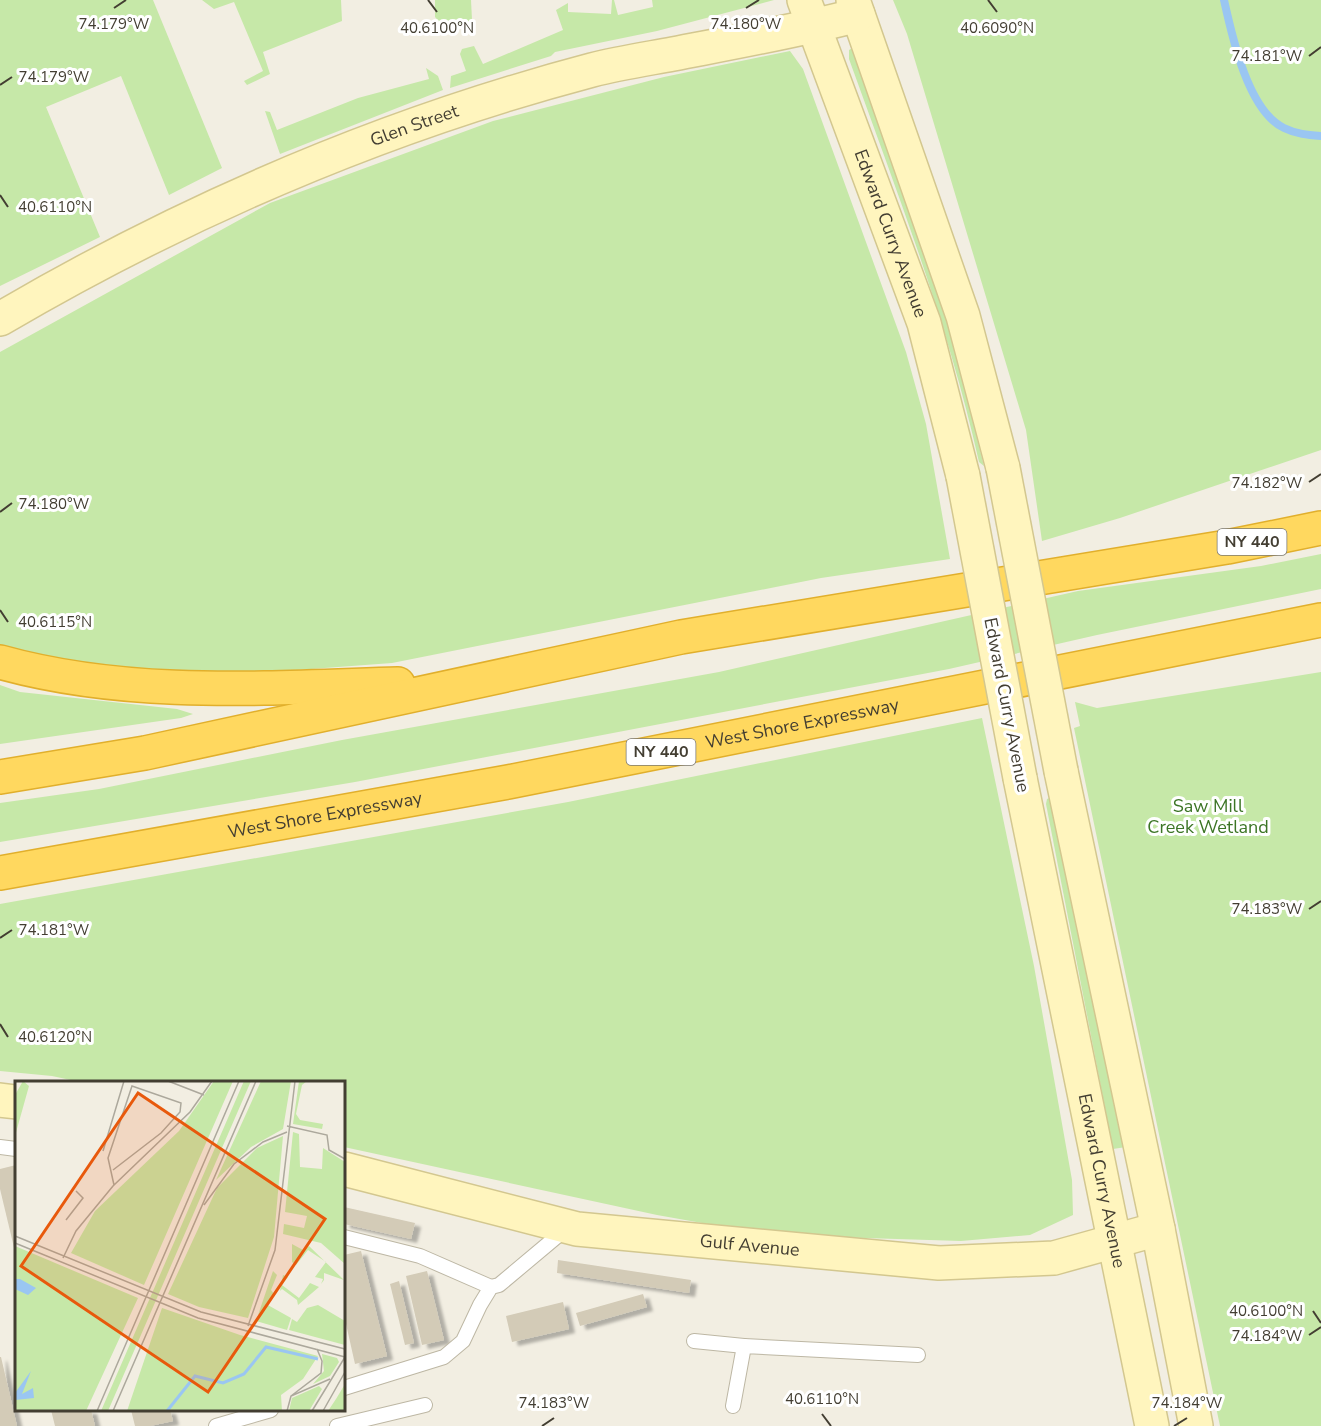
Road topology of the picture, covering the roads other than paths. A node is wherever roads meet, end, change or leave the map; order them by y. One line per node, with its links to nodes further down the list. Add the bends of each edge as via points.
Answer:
1 (855, 8): 2 (street, Glen Street); 16 (street, bridge, via 963,316 1003,468 1061,771)
2 (808, 13): 3 (street, Glen Street, via 444,113 338,152 86,268); 18 (street, Edward Curry Avenue, bridge, via 924,323 963,476)
3 (0, 319)
4 (1321, 528): 6 (highway, NY 440)
5 (1321, 620): 9 (highway, West Shore Expressway / NY 440, via 508,782)
6 (681, 637): 7 (highway, via 403,684 158,688 28,670); 8 (highway, NY 440, via 145,753)
7 (0, 662)
8 (0, 777)
9 (0, 873)
10 (0, 1100): 11 (street)
11 (15, 1102)
12 (0, 1147): 13 (lane)
13 (15, 1149)
14 (345, 1169): 15 (street, Gulf Avenue)
15 (569, 1227): 18 (street, Gulf Avenue, via 939,1263 1054,1258); 19 (lane, via 499,1285)
16 (1158, 1229): 18 (street, Gulf Avenue); 30 (street)
17 (345, 1237): 19 (lane, via 420,1256)
18 (1113, 1242): 29 (street, Edward Curry Avenue)
19 (491, 1287): 23 (lane, via 463,1341 444,1357)
20 (694, 1341): 21 (lane)
21 (744, 1347): 22 (lane); 25 (lane)
22 (918, 1355)
23 (345, 1388)
24 (425, 1405): 28 (lane)
25 (733, 1406)
26 (268, 1411): 27 (lane)
27 (216, 1426)
28 (337, 1426)
29 (1152, 1426)
30 (1196, 1426)

